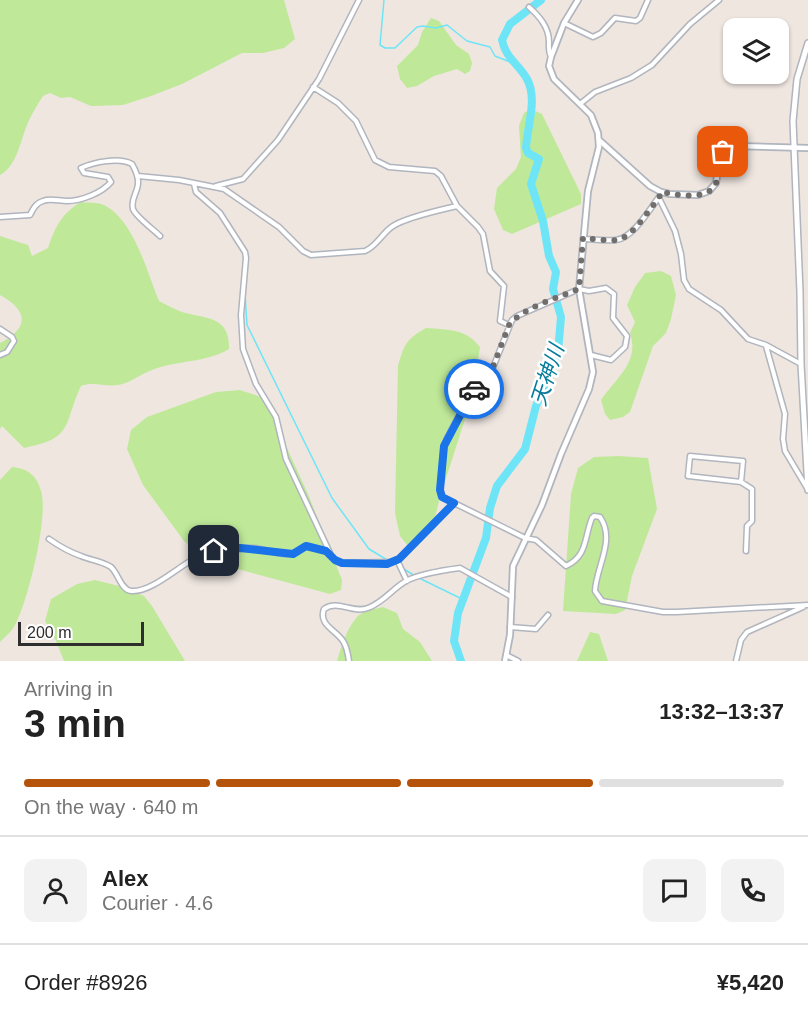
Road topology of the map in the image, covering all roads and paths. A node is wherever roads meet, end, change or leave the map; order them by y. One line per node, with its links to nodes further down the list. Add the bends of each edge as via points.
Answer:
1 (359, 0): 9 (street)
2 (578, 0): 6 (street)
3 (648, 0): 6 (street, via 636,21 615,18 593,37)
4 (719, 0): 10 (street, via 652,65 595,92)
5 (529, 7): 8 (street, via 547,32)
6 (564, 23): 8 (street)
7 (808, 44): 13 (main road, via 797,79)
8 (551, 57): 10 (street, via 554,80)
9 (313, 87): 16 (street, via 278,140 252,170 243,178); 18 (street, via 356,121 375,160 389,167 435,171 446,181)
10 (580, 104): 11 (street, via 594,121)
11 (599, 140): 17 (street); 21 (street)
12 (808, 148): 13 (street)
13 (794, 149): 17 (street, via 730,147 720,155 716,183 709,191 698,195); 28 (main road)
14 (138, 176): 15 (street); 19 (street, via 132,164 124,160 87,165 82,171 108,177 108,186 77,200 45,200 37,203 30,215); 20 (street, via 134,212)
15 (194, 184): 16 (street); 37 (street, via 196,192 220,213 244,252 243,349 256,384 276,417 286,459)
16 (213, 186): 18 (street, via 224,189 279,227 310,255 365,251 392,226)
17 (660, 195): 21 (street, via 626,236 615,240); 25 (street, via 675,231 689,289 721,310 748,339)
18 (457, 206): 23 (street, via 483,234 490,271 504,286 500,321)
19 (0, 217)
20 (160, 236)
21 (583, 238): 22 (street)
22 (579, 289): 23 (street, via 517,316); 27 (street); 27 (street, via 606,288 614,294 613,318 627,336 625,347 611,360)
23 (509, 325): 33 (street, via 488,380 473,390 444,446 440,490 442,497)
24 (0, 329): 26 (street, via 14,341 8,352)
25 (766, 345): 28 (street); 32 (street, via 785,414 785,451)
26 (0, 355)
27 (591, 355): 34 (street, via 589,389)
28 (801, 364): 30 (main road)
29 (808, 379): 30 (main road)
30 (803, 384): 32 (main road)
31 (741, 482): 31 (street, via 688,476 690,456 743,461); 36 (street, via 752,489 752,521 747,526)
32 (808, 490)
33 (454, 503): 34 (street); 38 (street)
34 (525, 538): 40 (street, via 513,566); 41 (street, via 536,540 566,566 585,548 592,518 600,517 606,545 594,591 602,601 663,612)
35 (49, 539): 37 (street, via 70,552 108,565 132,591 157,582 205,553 230,548 293,554 306,546)
36 (746, 551)
37 (331, 555): 38 (street, via 342,563 387,564)
38 (397, 560): 39 (street)
39 (407, 581): 40 (street, via 456,568); 45 (street, via 368,608 355,610 334,604 324,609 323,619 343,640)
40 (512, 597): 43 (street)
41 (807, 605): 48 (street, via 747,632)
42 (548, 615): 43 (street, via 536,629)
43 (510, 627): 44 (street)
44 (506, 655): 46 (street); 47 (street)
45 (349, 661)
46 (505, 661)
47 (518, 661)
48 (736, 661)

